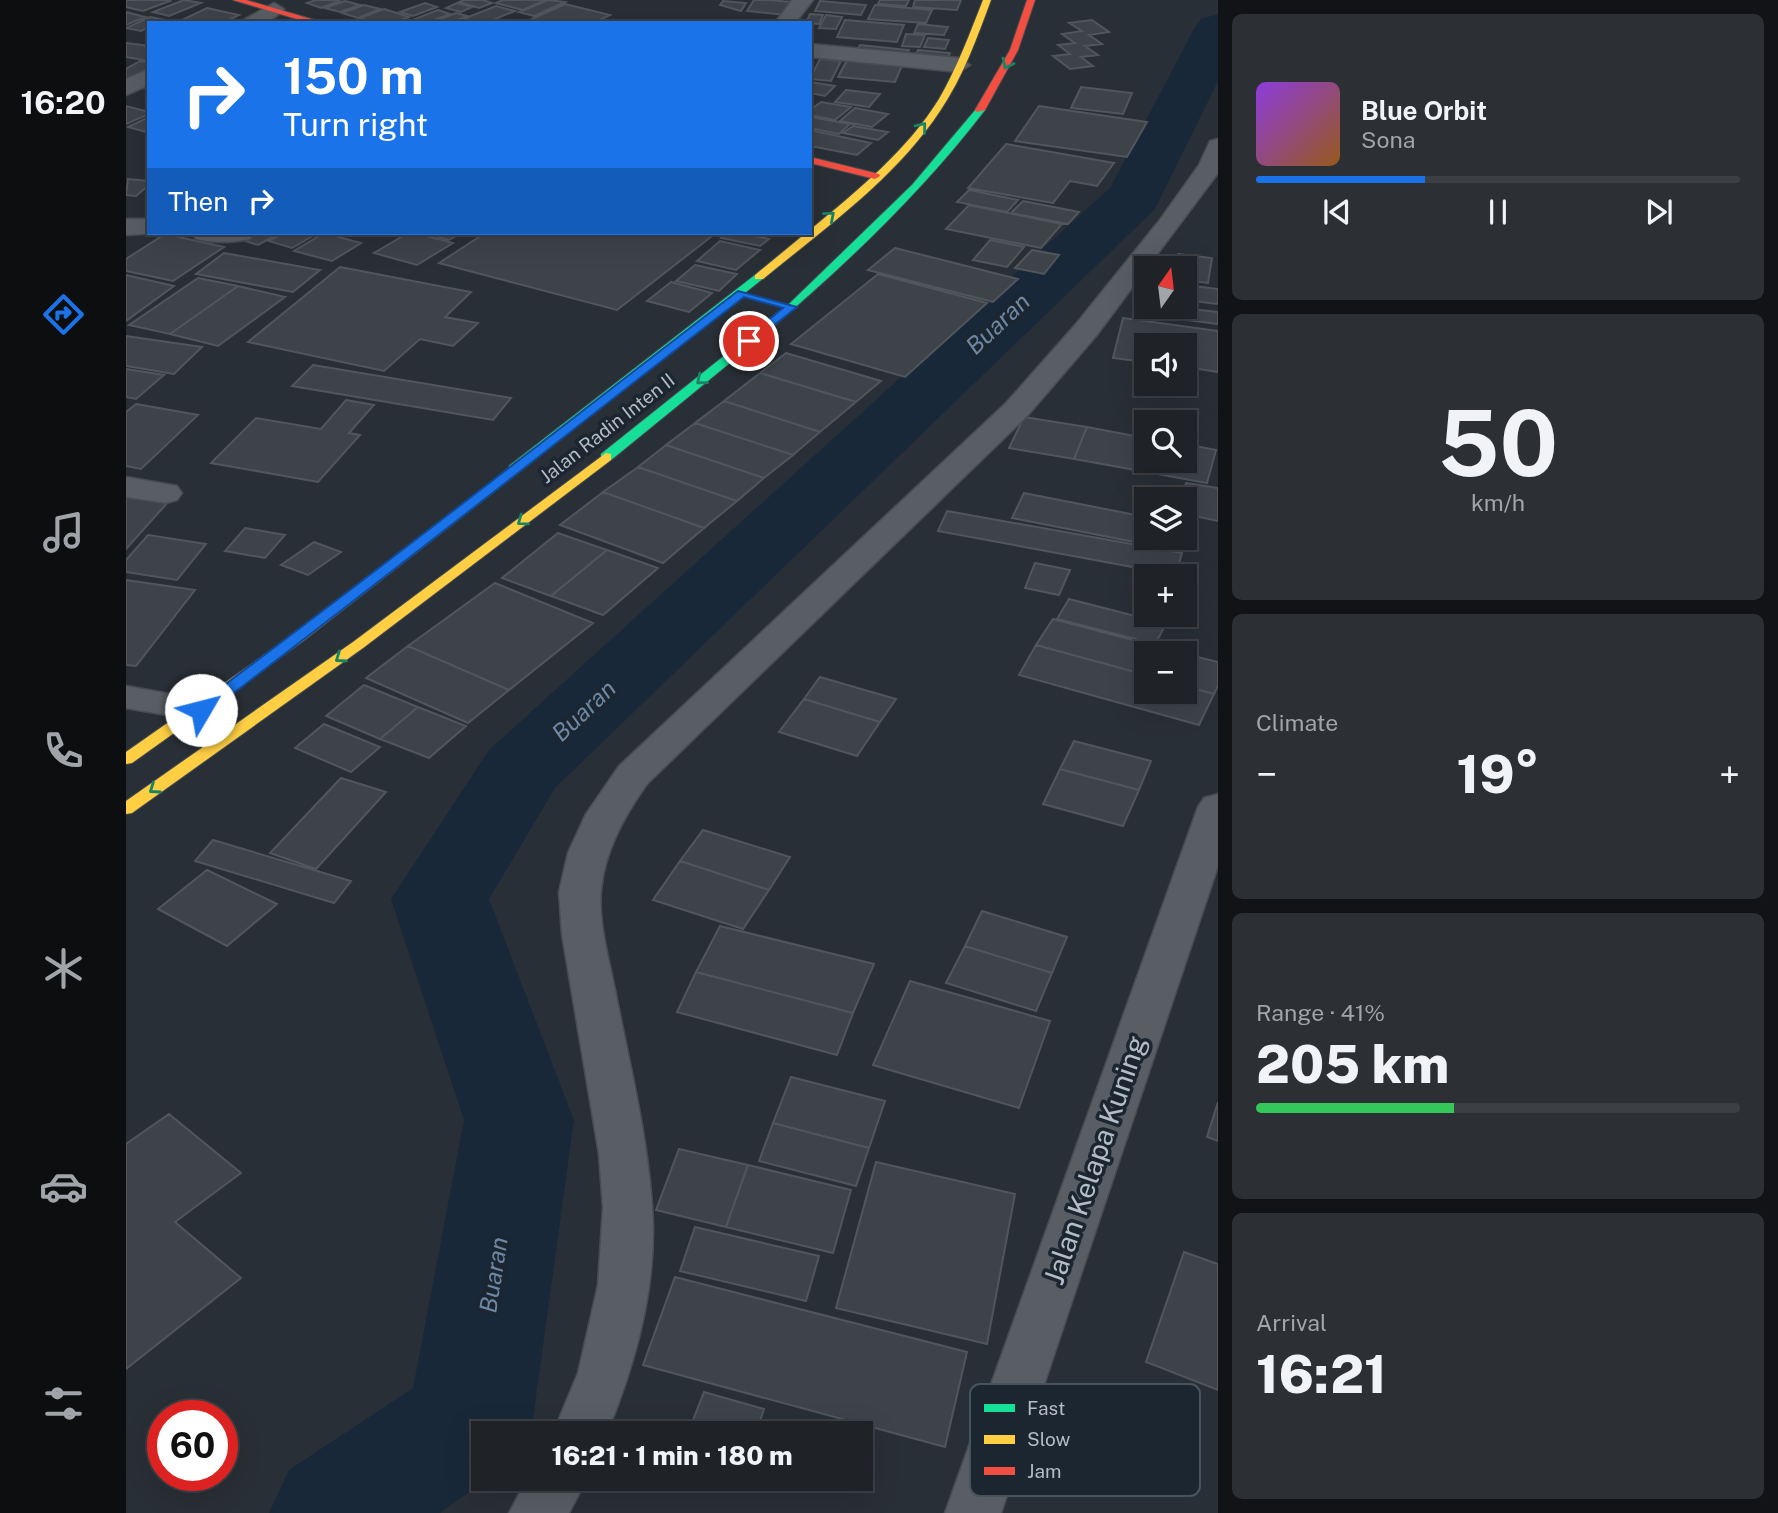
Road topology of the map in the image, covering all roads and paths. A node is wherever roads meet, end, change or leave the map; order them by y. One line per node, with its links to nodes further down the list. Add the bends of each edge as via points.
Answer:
1 (237, 0): 5 (main road)
2 (803, 0): 8 (street)
3 (987, 0): 10 (main road, Jalan Radin Inten II)
4 (1031, 0): 19 (main road, Jalan Radin Inten II, one-way to 19, via 1014,50 983,106 916,187)
5 (272, 5): 6 (street); 7 (main road)
6 (251, 21)
7 (316, 21)
8 (786, 21)
9 (812, 50): 10 (street)
10 (959, 65): 15 (main road, Jalan Radin Inten II, one-way to 10, via 926,123)
11 (147, 77): 12 (street)
12 (126, 88)
13 (812, 160): 15 (main road)
14 (1216, 160): 28 (street, via 1086,330 1017,409 634,775 606,814 588,853 580,892 628,1208 624,1285 608,1361)
15 (875, 176): 18 (main road, Jalan Radin Inten II, one-way to 15)
16 (126, 227): 17 (street)
17 (147, 227)
18 (754, 296): 19 (main road); 23 (main road, Jalan Radin Inten II, via 467,505 408,555)
19 (792, 307): 26 (main road, Jalan Radin Inten II, one-way to 26, via 578,480 358,645)
20 (126, 487): 21 (street)
21 (166, 493)
22 (126, 697): 23 (street)
23 (201, 710): 24 (main road, Jalan Radin Inten II)
24 (126, 759)
25 (1218, 807): 27 (street, Jalan Kelapa Kuning)
26 (126, 809)
27 (1018, 1384)
28 (585, 1421)
29 (551, 1491): 31 (street)
30 (979, 1496): 32 (street, Jalan Kelapa Kuning)
31 (537, 1513)
32 (973, 1513)

